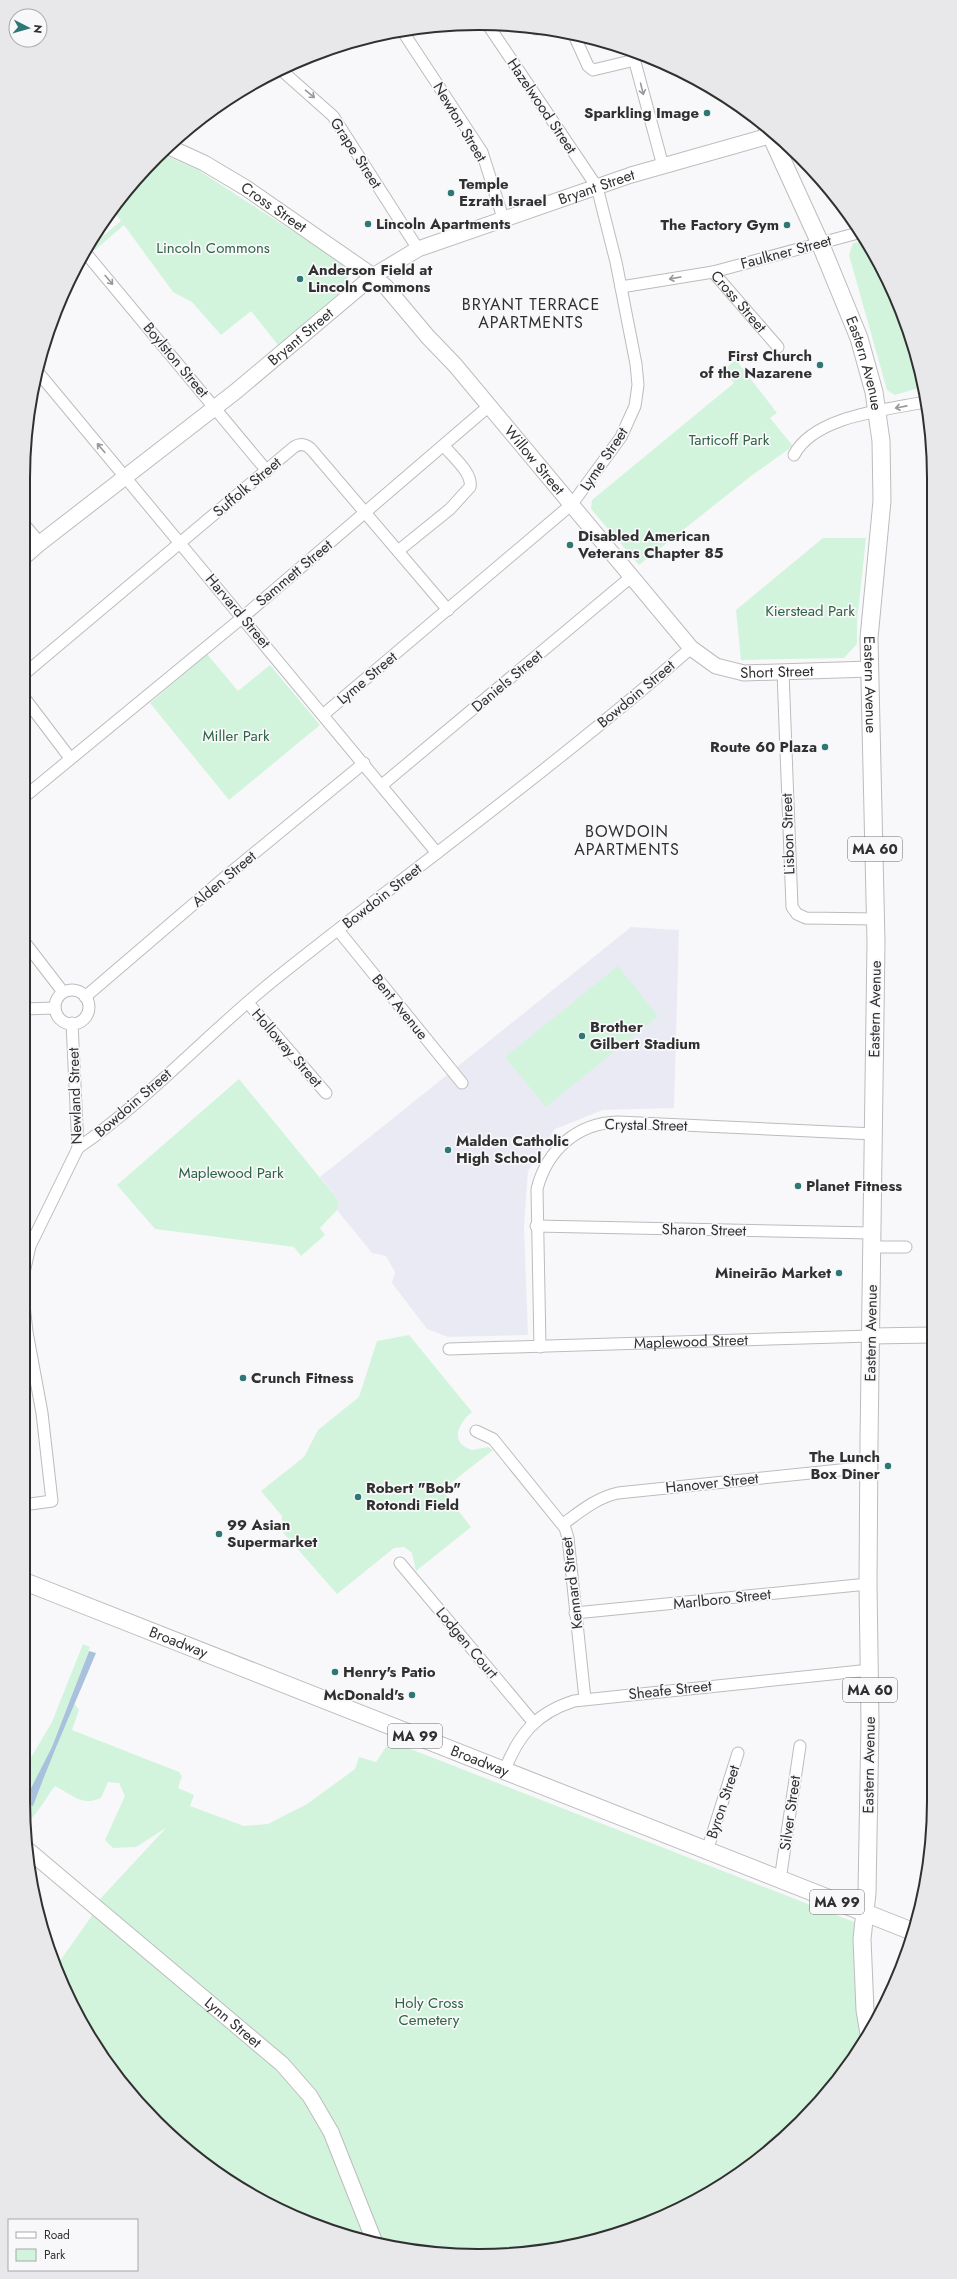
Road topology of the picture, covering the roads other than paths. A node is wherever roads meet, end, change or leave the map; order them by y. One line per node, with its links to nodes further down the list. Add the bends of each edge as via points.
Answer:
1 (492, 30): 11 (street, Hazelwood Street)
2 (406, 36): 12 (street, Newton Street, via 482,152)
3 (577, 41): 4 (street, via 592,70)
4 (630, 57)
5 (635, 58): 10 (street, one-way to 10)
6 (285, 74): 15 (street, Grape Street, one-way to 15, via 333,116)
7 (765, 134): 10 (main road, Bryant Street)
8 (776, 142): 14 (main road, Eastern Avenue / MA 60)
9 (174, 149): 18 (main road, Cross Street, via 246,188)
10 (663, 166): 11 (main road, Bryant Street)
11 (597, 187): 12 (main road, Bryant Street); 19 (street, Lyme Street)
12 (503, 218): 15 (main road, Bryant Street)
13 (854, 234): 14 (street, Faulkner Street)
14 (820, 243): 17 (street, Faulkner Street); 25 (main road, Eastern Avenue / MA 60, via 865,355)
15 (418, 250): 18 (main road, Bryant Street)
16 (89, 257): 24 (street, Boylston Street, one-way to 24)
17 (713, 272): 19 (street, Cross Street, one-way to 19); 20 (street, Cross Street)
18 (373, 276): 23 (main road, Willow Street); 24 (main road, Bryant Street)
19 (621, 287): 30 (street, Lyme Street, via 637,369 635,406 621,437)
20 (778, 347)
21 (42, 377): 29 (street, Harvard Street, one-way to 21)
22 (920, 403): 25 (street, one-way to 25)
23 (489, 406): 26 (street, Sammett Street); 30 (main road, Willow Street)
24 (215, 407): 28 (street, Boylston Street); 29 (main road, Bryant Street)
25 (877, 411): 27 (street, via 831,424 804,442); 42 (main road, Eastern Avenue / MA 60, via 882,490 870,615)
26 (444, 446): 31 (street, Sammett Street); 35 (street, via 468,474 471,480 470,487 450,508)
27 (794, 455)
28 (267, 471): 31 (street, Suffolk Street, via 294,447 306,446); 34 (street, Suffolk Street)
29 (126, 478): 33 (main road, Bryant Street); 34 (street, Harvard Street)
30 (572, 504): 37 (main road, Willow Street); 38 (street, Lyme Street)
31 (365, 512): 35 (street, Suffolk Street); 39 (street, Sammett Street)
32 (30, 531): 33 (street)
33 (40, 543): 36 (main road, Bryant Street)
34 (179, 544): 39 (street, Harvard Street); 41 (street, Suffolk Street)
35 (398, 551): 38 (street, Suffolk Street)
36 (30, 552)
37 (631, 576): 40 (main road, Willow Street); 48 (street, Daniels Street)
38 (448, 610): 45 (street, Lyme Street)
39 (243, 616): 45 (street, Harvard Street); 46 (street, Sammett Street)
40 (691, 648): 43 (main road, Short Street, via 710,662 728,670 744,673); 50 (street, Bowdoin Street, via 587,736 475,826)
41 (30, 669)
42 (870, 669): 43 (main road, Short Street); 51 (main road, Eastern Avenue / MA 60)
43 (783, 672): 51 (street, Lisbon Street, via 792,907 797,914 806,918)
44 (30, 705): 46 (street)
45 (324, 714): 47 (street, Harvard Street)
46 (70, 758): 49 (street, Sammett Street)
47 (364, 763): 48 (street, Harvard Street); 55 (street, Alden Street)
48 (382, 785): 50 (street, Harvard Street)
49 (30, 792)
50 (437, 853): 52 (street, Bowdoin Street)
51 (876, 919): 62 (main road, Eastern Avenue / MA 60)
52 (338, 930): 56 (street, Bowdoin Street); 60 (street, Bent Avenue)
53 (30, 949): 54 (street)
54 (63, 992): 55 (street, via 75,990); 57 (street, via 57,999)
55 (85, 997): 59 (street, via 88,1007 85,1017 77,1023)
56 (248, 1003): 61 (street, Holloway Street); 63 (street, Bowdoin Street, via 110,1126)
57 (55, 1008): 58 (street); 59 (street, via 60,1019)
58 (30, 1009)
59 (72, 1023): 63 (street, Newland Street)
60 (462, 1083)
61 (326, 1093)
62 (874, 1134): 64 (street, Crystal Street, via 618,1122 596,1125 577,1132 567,1140 544,1168 537,1189); 65 (main road, Eastern Avenue / MA 60)
63 (78, 1148): 66 (street, Newland Street)
64 (536, 1226): 65 (street, Sharon Street); 70 (street, Crystal Street)
65 (872, 1240): 67 (street, Sharon Street); 69 (main road, Eastern Avenue / MA 60)
66 (30, 1246)
67 (906, 1247)
68 (927, 1335): 69 (main road, Maplewood Street)
69 (871, 1336): 70 (street, Maplewood Street); 74 (main road, Eastern Avenue / MA 60)
70 (540, 1347): 71 (street, Maplewood Street)
71 (449, 1349)
72 (30, 1356): 75 (street, via 42,1413 52,1501)
73 (476, 1431): 76 (street, Kennard Street, via 493,1439)
74 (869, 1467): 76 (street, Hanover Street, via 618,1493 592,1503); 79 (main road, Eastern Avenue / MA 60)
75 (30, 1504)
76 (563, 1524): 80 (street, Kennard Street, via 568,1538)
77 (400, 1562): 83 (street, Lodgen Court)
78 (30, 1584): 86 (main road, Broadway / MA 99)
79 (868, 1584): 80 (street, Marlboro Street); 81 (main road, Eastern Avenue / MA 60)
80 (575, 1613): 82 (street, Kennard Street)
81 (870, 1670): 82 (street, Sheafe Street); 90 (main road, Eastern Avenue / MA 60)
82 (585, 1699): 83 (street, Sheafe Street, via 557,1707)
83 (534, 1723): 86 (street, Sheafe Street, via 514,1747)
84 (800, 1746): 89 (street, Silver Street)
85 (738, 1753): 87 (street, Byron Street)
86 (504, 1772): 87 (main road, Broadway / MA 99)
87 (707, 1852): 89 (main road, Broadway / MA 99)
88 (34, 1855): 93 (main road, Lynn Street, via 298,2080 323,2115 331,2132)
89 (780, 1880): 90 (main road, Broadway / MA 99)
90 (866, 1913): 91 (main road, Broadway / MA 99); 92 (main road, Eastern Avenue / MA 60, via 871,1933)
91 (908, 1930)
92 (869, 2021)
93 (371, 2236)

